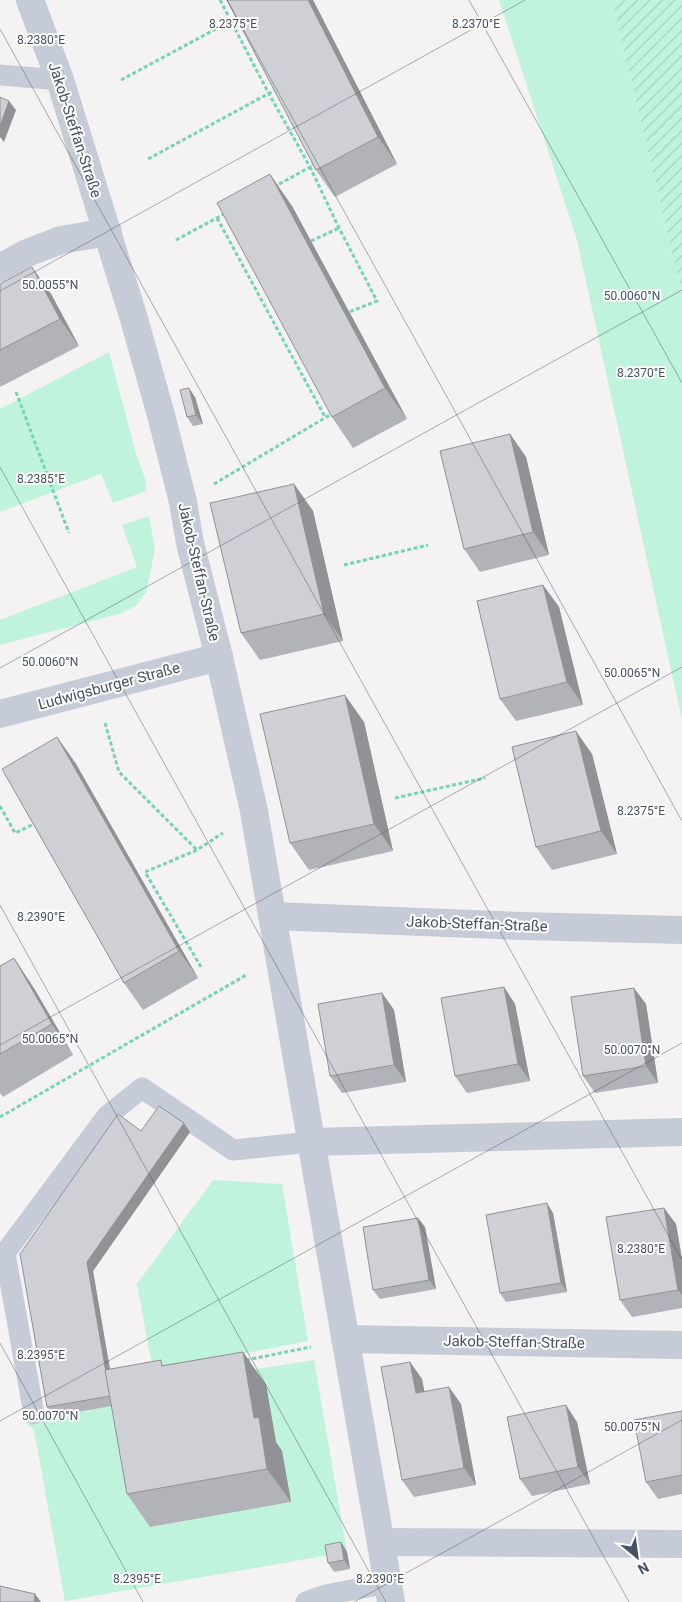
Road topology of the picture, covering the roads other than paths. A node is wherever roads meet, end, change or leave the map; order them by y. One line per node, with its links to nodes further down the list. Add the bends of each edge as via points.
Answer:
1 (30, 0): 3 (street, Jakob-Steffan-Straße)
2 (0, 75): 3 (lane)
3 (60, 80): 4 (street, Jakob-Steffan-Straße)
4 (108, 232): 5 (street, via 61,240); 6 (street, Jakob-Steffan-Straße, via 161,415)
5 (0, 268)
6 (219, 657): 7 (street, Ludwigsburger Straße); 8 (street, Jakob-Steffan-Straße, via 254,811)
7 (0, 714)
8 (272, 916): 9 (street, Jakob-Steffan-Straße); 11 (street, Jakob-Steffan-Straße)
9 (682, 930)
10 (682, 1132): 11 (street)
11 (311, 1142): 12 (street, Jakob-Steffan-Straße); 14 (lane, via 233,1150 142,1088 107,1116 5,1253)
12 (345, 1339): 13 (street, Jakob-Steffan-Straße); 15 (street, Jakob-Steffan-Straße)
13 (682, 1345)
14 (34, 1414)
15 (381, 1542): 16 (street); 17 (street, Jakob-Steffan-Straße)
16 (682, 1544)
17 (389, 1593): 18 (lane, via 326,1595)
18 (306, 1602)

